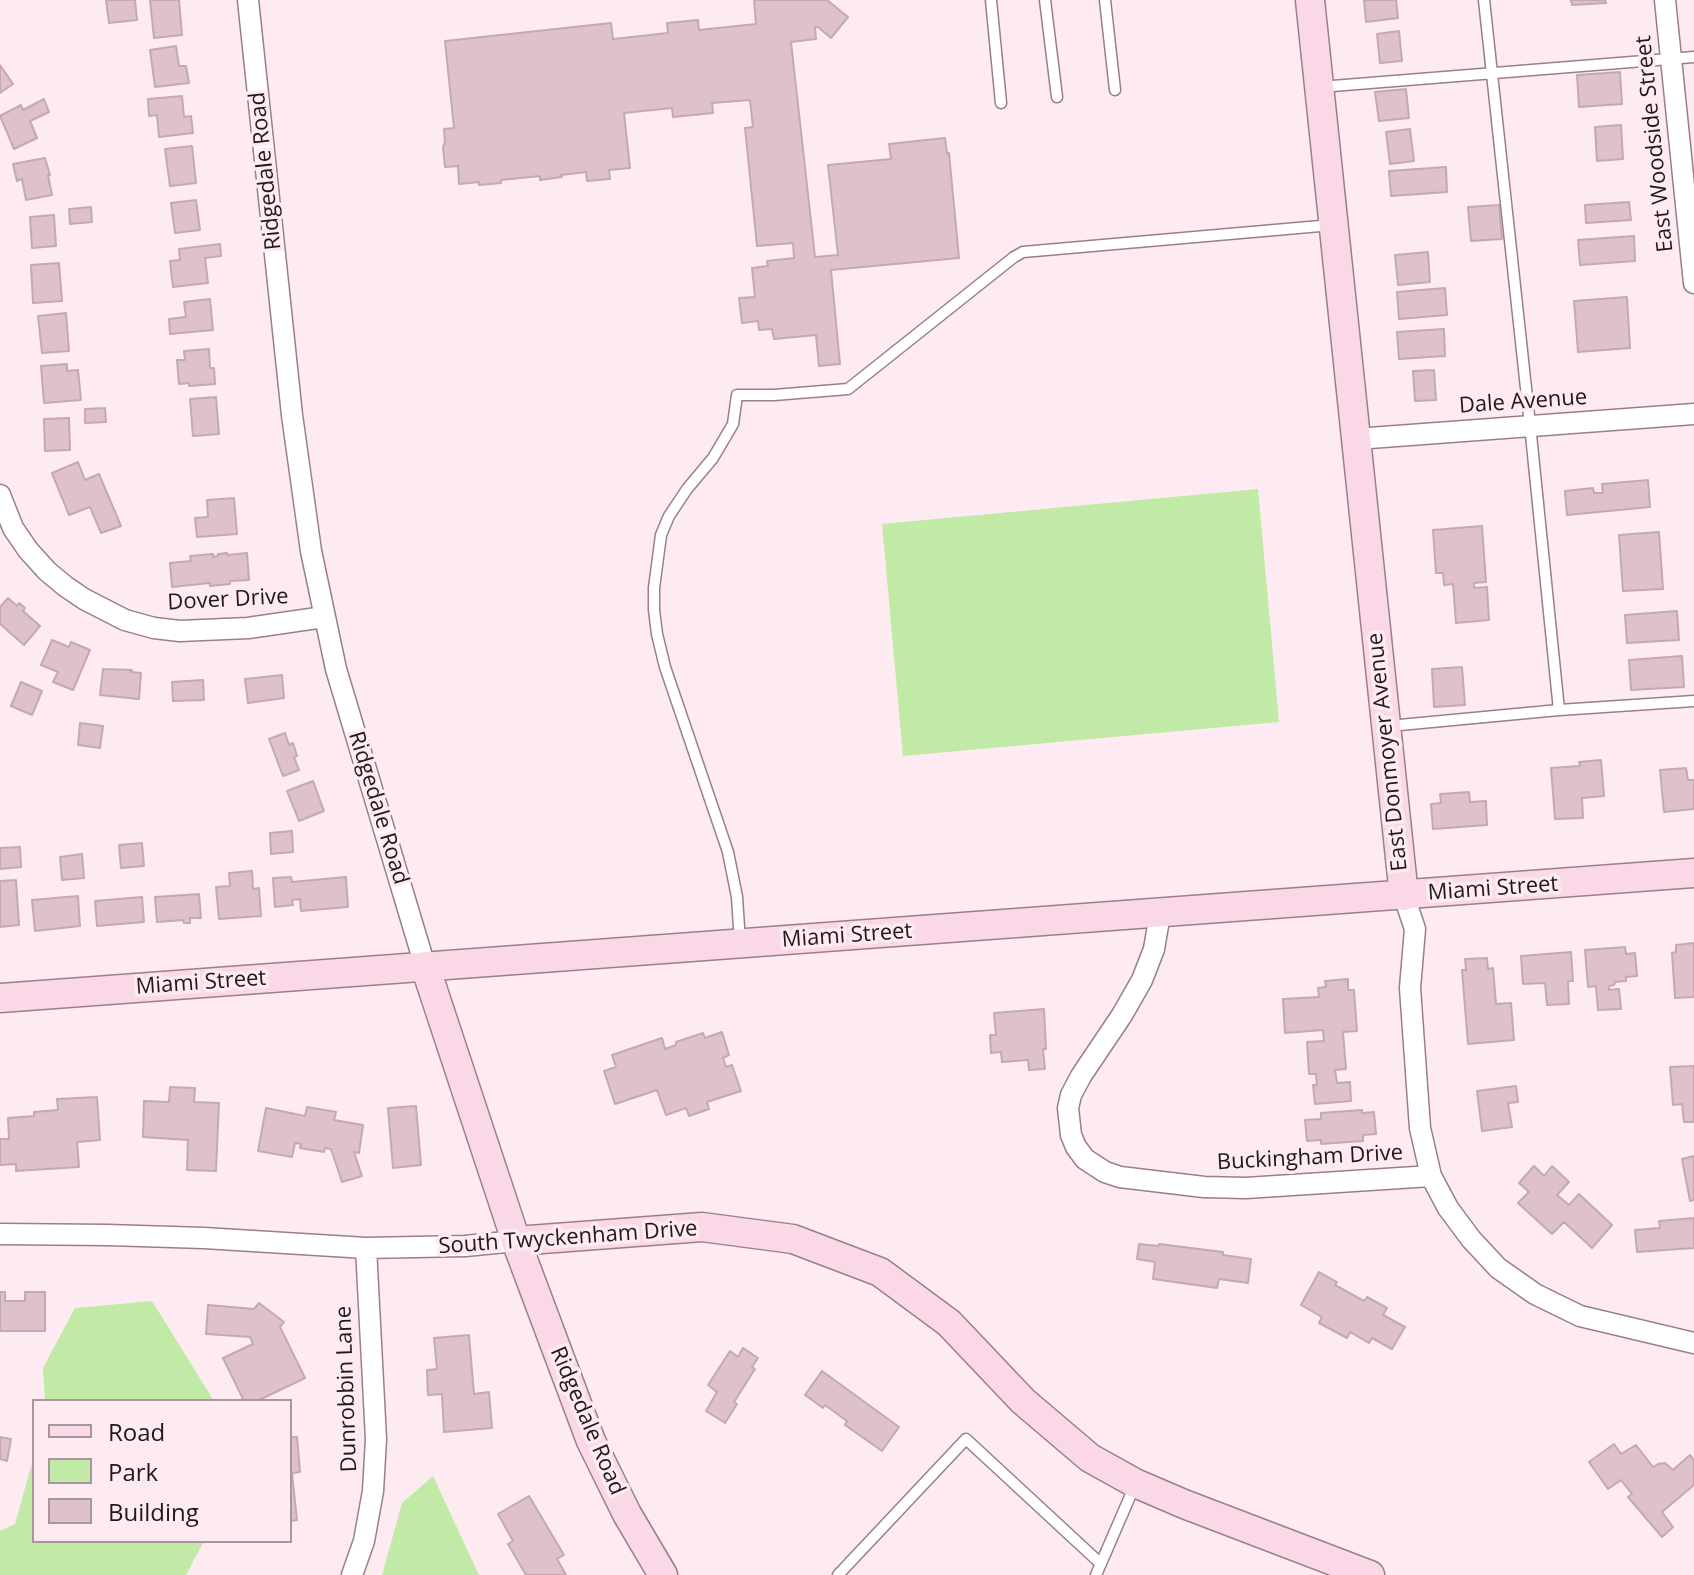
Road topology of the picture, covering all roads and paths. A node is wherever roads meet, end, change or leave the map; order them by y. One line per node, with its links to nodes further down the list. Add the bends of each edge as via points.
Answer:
1 (248, 0): 21 (street, Ridgedale Road, via 292,415)
2 (991, 0): 14 (lane)
3 (1045, 0): 13 (lane)
4 (1105, 0): 12 (lane)
5 (1310, 0): 11 (street, East Donmoyer Avenue)
6 (1484, 0): 10 (lane)
7 (1665, 0): 9 (street, East Woodside Street)
8 (1694, 57): 9 (lane)
9 (1670, 59): 10 (lane); 16 (street, East Woodside Street)
10 (1491, 73): 11 (lane); 18 (lane)
11 (1318, 87): 15 (street, East Donmoyer Avenue)
12 (1115, 90)
13 (1057, 97)
14 (1001, 103)
15 (1332, 225): 19 (street, East Donmoyer Avenue); 28 (lane, via 1023,252 848,389 737,395 733,424 661,535 654,610 665,667 728,852)
16 (1694, 283)
17 (1694, 414): 18 (street, Dale Avenue)
18 (1530, 425): 19 (street, Dale Avenue); 23 (lane)
19 (1356, 439): 24 (street, East Donmoyer Avenue)
20 (0, 495): 21 (street, Dover Drive, via 13,528 47,571 84,599 125,620 180,631)
21 (324, 617): 29 (street, Ridgedale Road)
22 (1694, 701): 23 (lane)
23 (1559, 710): 24 (lane)
24 (1385, 726): 26 (street, East Donmoyer Avenue)
25 (1694, 873): 26 (street, Miami Street)
26 (1404, 896): 27 (street, Miami Street); 31 (street, East Donmoyer Avenue, via 1415,929 1410,988 1420,1128)
27 (1160, 914): 28 (street, Miami Street); 31 (street, Buckingham Drive, via 1142,980 1071,1095 1071,1135 1085,1159 1120,1177 1204,1187)
28 (740, 944): 29 (street, Miami Street)
29 (425, 966): 30 (street, Miami Street); 33 (street, Ridgedale Road)
30 (0, 998)
31 (1431, 1176): 35 (street, East Donmoyer Avenue, via 1471,1239 1498,1268 1535,1294 1580,1316)
32 (0, 1234): 34 (street, South Twyckenham Drive)
33 (516, 1241): 34 (street, South Twyckenham Drive); 36 (street, South Twyckenham Drive, via 702,1227 793,1239 880,1272 949,1323 1023,1401 1090,1458); 39 (street, Ridgedale Road, via 591,1441)
34 (366, 1248): 38 (street, Dunrobbin Lane, via 376,1439 373,1491)
35 (1694, 1343)
36 (1135, 1483): 37 (lane); 42 (street, South Twyckenham Drive)
37 (1101, 1564): 40 (lane, via 966,1439); 41 (lane)
38 (352, 1575)
39 (663, 1575)
40 (838, 1575)
41 (1096, 1575)
42 (1370, 1575)

